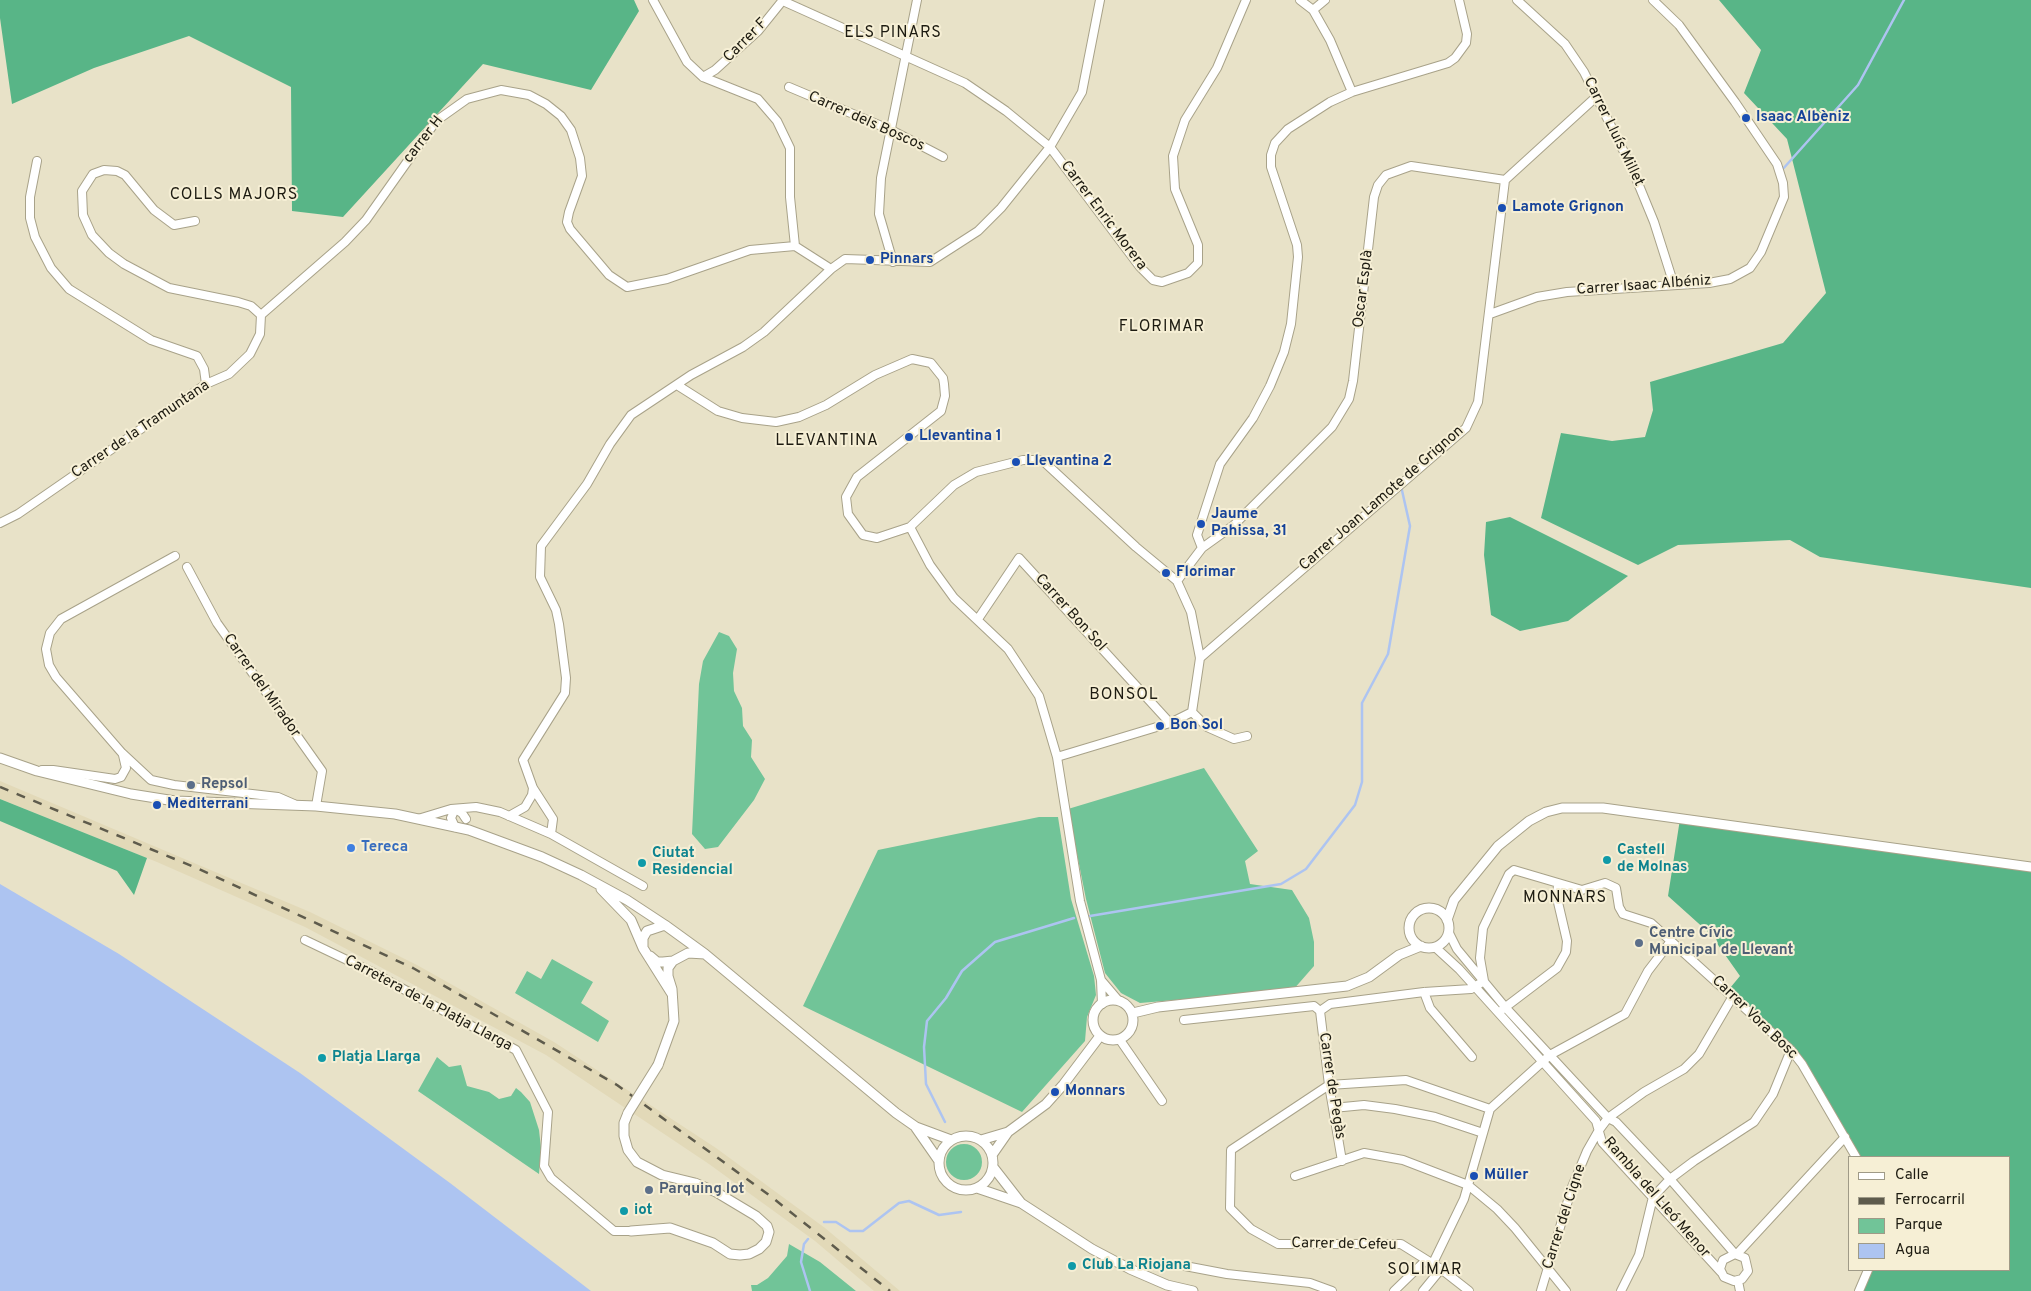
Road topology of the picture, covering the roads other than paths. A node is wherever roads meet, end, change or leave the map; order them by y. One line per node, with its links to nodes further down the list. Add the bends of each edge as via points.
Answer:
1 (653, 0): 13 (street, via 687,62)
2 (916, 0): 12 (street)
3 (1100, 0): 18 (street, via 1082,92)
4 (1246, 0): 18 (street, Carrer Enric Morera, via 1217,68 1176,141 1173,156 1175,189 1200,253 1198,263 1188,273 1170,280 1153,280)
5 (1300, 0): 11 (street)
6 (1325, 0): 11 (street)
7 (1459, 0): 15 (street, via 1467,34 1466,43 1455,58 1448,63)
8 (1517, 0): 16 (street, Carrer Lluís Millet, via 1565,44)
9 (1653, 0): 26 (street, Carrer Isaac Albéniz, via 1679,26 1735,102 1777,164 1784,190 1776,220 1750,268 1730,279)
10 (783, 1): 12 (street); 13 (street, Carrer F, via 758,31)
11 (1313, 10): 15 (street)
12 (904, 57): 17 (street); 18 (street, via 965,83)
13 (703, 77): 23 (street, via 758,99 777,121 790,148)
14 (789, 87): 17 (street, Carrer dels Boscos)
15 (1352, 92): 33 (street, via 1288,129 1271,155 1271,167 1297,245 1291,324 1270,386 1220,464 1197,535)
16 (1596, 97): 21 (street); 26 (street, Carrer Lluís Millet, via 1632,166)
17 (891, 130): 19 (street, Carrer dels Boscos); 24 (street, via 881,178 878,214)
18 (1050, 147): 24 (street, via 1001,208 965,240 930,262)
19 (943, 157)
20 (37, 161): 29 (street, via 30,197 30,218 35,237 51,268 69,289 151,340 197,356 204,369)
21 (1505, 180): 27 (street, Carrer Joan Lamote de Grignon); 33 (street, Oscar Esplà, via 1411,166 1386,175 1374,196 1349,399 1332,427 1234,525)
22 (196, 221): 28 (street, via 174,224 154,210 125,175 117,171 104,170 94,174 82,190 83,215 92,235 124,264 169,288 238,302 251,306)
23 (795, 246): 25 (street); 28 (street, carrer H, via 750,250 667,279 627,287 609,275 567,222 582,176 571,130 546,104 529,95 502,90 467,99 436,121 366,220)
24 (893, 262): 25 (street, via 845,259)
25 (831, 269): 30 (street, via 764,332)
26 (1674, 285): 27 (street, Carrer Isaac Albéniz, via 1545,296)
27 (1490, 314): 38 (street, Carrer Joan Lamote de Grignon, via 1478,402 1466,428)
28 (261, 315): 29 (street, Carrer de la Tramuntana, via 260,334 250,354 229,374)
29 (206, 384): 31 (street, Carrer de la Tramuntana, via 18,514)
30 (677, 385): 32 (street, via 718,411 776,422 817,409 875,374 912,359 931,363 943,378 945,396 941,411 857,477 846,497 848,514 863,535 877,538); 46 (street, via 631,415 542,546 540,577 556,610 566,678 565,693 523,760)
31 (0, 523)
32 (910, 527): 36 (street, via 962,479 976,472 1023,460 1042,460); 37 (street, via 930,565 954,598)
33 (1202, 548): 36 (street, Oscar Esplà)
34 (175, 556): 42 (street, via 61,619 50,633 46,649 52,671)
35 (187, 567): 48 (street, Carrer del Mirador, via 217,623 322,772)
36 (1177, 581): 38 (street, via 1191,612)
37 (978, 620): 40 (street, Carrer Bon Sol, via 1019,558); 43 (street, via 1008,649 1040,696)
38 (1200, 658): 39 (street)
39 (1192, 712): 40 (street); 41 (street, via 1207,727 1234,739)
40 (1170, 723): 43 (street)
41 (1247, 736)
42 (122, 753): 45 (street, via 126,768 116,779 53,770); 47 (street, via 151,780 174,786 278,797)
43 (1057, 757): 74 (street, via 1080,901)
44 (0, 758): 45 (street)
45 (36, 771): 47 (street, via 131,794 175,800)
46 (532, 788): 50 (street, via 525,807); 55 (street, via 553,819)
47 (295, 804): 48 (street)
48 (316, 806): 51 (street)
49 (476, 807): 50 (street); 51 (street, via 451,809); 52 (street)
50 (509, 816): 55 (street)
51 (418, 819): 53 (street)
52 (466, 819): 53 (street, via 455,809 451,818); 54 (street)
53 (455, 827): 54 (street)
54 (469, 830): 57 (street, via 542,857)
55 (551, 834): 59 (street)
56 (2031, 867): 60 (street, via 1581,807 1546,812 1514,831)
57 (594, 882): 63 (street); 70 (street, via 631,920)
58 (1558, 884): 67 (street, Carrer Vora Bosc, via 1585,890 1605,883 1616,888 1619,907 1624,914 1651,923); 75 (street, via 1514,870 1509,874 1482,928 1480,958); 82 (street, via 1557,898 1567,941 1566,952 1557,968)
59 (643, 886)
60 (1454, 900): 61 (street); 62 (street)
61 (1433, 908): 62 (street, via 1444,914); 64 (street, via 1415,914)
62 (1447, 920): 65 (street)
63 (665, 925): 70 (street, via 647,931); 71 (street)
64 (1410, 931): 68 (street); 72 (street)
65 (1448, 933): 69 (street, via 1441,944); 75 (street, Rambla del Lleó Menor)
66 (305, 940): 116 (street, Carretera de la Platja Llarga, via 370,971 516,1050 548,1112 544,1166 551,1178 614,1231)
67 (1672, 941): 79 (street, Carrer Vora Bosc); 90 (street, via 1648,971 1625,1014)
68 (1421, 946): 69 (street); 72 (street)
69 (1434, 947): 76 (street, Rambla del Lleó Menor)
70 (643, 948): 73 (street, via 658,962); 78 (street)
71 (705, 954): 73 (street, via 688,953); 98 (street, via 852,1078)
72 (1399, 955): 84 (street, via 1369,977 1347,986 1158,1007)
73 (673, 961): 78 (street, Carretera de la Platja Llarga, via 668,968)
74 (1101, 980): 80 (street); 81 (street)
75 (1484, 981): 76 (street); 82 (street, Rambla del Lleó Menor)
76 (1475, 987): 77 (street); 85 (street, Rambla del Lleó Menor)
77 (1424, 992): 83 (street, via 1330,1004); 91 (street, via 1430,1008)
78 (672, 994): 116 (street, Carretera de la Platja Llarga, bridge, via 674,1021 658,1065 628,1113 624,1123 625,1143 637,1162 662,1175 695,1183 724,1196 756,1216 769,1232 759,1249 740,1255 730,1254 713,1243 670,1228)
79 (1733, 996): 89 (street, Carrer Vora Bosc); 97 (street, Carrer del Cigne, via 1699,1054 1684,1069)
80 (1118, 1000): 81 (street); 84 (street)
81 (1102, 1004): 87 (street, via 1093,1019)
82 (1505, 1006): 85 (street); 90 (street, Rambla del Lleó Menor)
83 (1320, 1011): 86 (street, via 1314,1006); 93 (street, Carrer de Pegàs)
84 (1133, 1013): 88 (street, via 1133,1026)
85 (1498, 1013): 92 (street, Rambla del Lleó Menor)
86 (1184, 1020)
87 (1100, 1036): 88 (street); 100 (street, via 1052,1098)
88 (1120, 1040): 94 (street)
89 (1791, 1050): 102 (street, Carrer Vora Bosc); 111 (street, via 1773,1094 1754,1122)
90 (1550, 1055): 92 (street); 97 (street, Rambla del Lleó Menor)
91 (1472, 1056)
92 (1542, 1062): 96 (street); 99 (street, Rambla del Lleó Menor, via 1596,1121)
93 (1329, 1085): 95 (street, Carrer de Pegàs); 96 (street, Carrer de Cefeu, via 1406,1080); 118 (street, Carrer de Cefeu, via 1231,1150 1230,1208 1251,1229 1278,1244 1400,1244)
94 (1162, 1101)
95 (1333, 1108): 101 (street, via 1364,1105 1395,1109 1435,1117); 108 (street, Carrer de Pegàs)
96 (1490, 1109): 101 (street)
97 (1608, 1118): 99 (street, Carrer del Cigne); 111 (street, Rambla del Lleó Menor, via 1616,1122)
98 (916, 1127): 103 (street); 107 (street)
99 (1598, 1130): 114 (street, Rambla del Lleó Menor, via 1602,1142); 120 (street, Carrer del Cigne, via 1572,1187)
100 (1008, 1132): 104 (street); 105 (street)
101 (1483, 1133): 112 (street)
102 (1845, 1138): 106 (street, Carrer Vora Bosc); 117 (street)
103 (951, 1140): 104 (street, via 972,1136); 107 (street, via 944,1146)
104 (982, 1140): 105 (street)
105 (992, 1155): 109 (street)
106 (1855, 1156)
107 (939, 1161): 113 (street, via 940,1170 949,1184 966,1190)
108 (1342, 1161): 110 (street); 112 (street, via 1364,1154 1402,1160)
109 (993, 1167): 113 (street, via 990,1176); 115 (street)
110 (1295, 1176)
111 (1670, 1179): 114 (street); 117 (street, Rambla del Lleó Menor)
112 (1468, 1185): 118 (street, via 1464,1199); 120 (street, via 1498,1209)
113 (977, 1188): 115 (street)
114 (1653, 1197): 123 (street, Rambla del Lleó Menor); 132 (street, via 1639,1254)
115 (1021, 1203): 125 (street, via 1092,1249 1130,1269 1167,1285)
116 (630, 1231)
117 (1736, 1254): 123 (street, Rambla del Lleó Menor, via 1722,1260); 124 (street, Rambla del Lleó Menor, via 1745,1258 1748,1267 1746,1275)
118 (1429, 1261): 121 (street, Carrer de Cefeu); 127 (street)
119 (1185, 1266): 126 (street, via 1310,1283)
120 (1548, 1266): 130 (street, Carrer del Cigne); 131 (street)
121 (1442, 1268): 128 (street); 129 (street, Carrer de Cefeu)
122 (1868, 1271): 134 (street)
123 (1722, 1273): 124 (street, Rambla del Lleó Menor, via 1730,1281)
124 (1738, 1281): 133 (street)
125 (1193, 1291)
126 (1332, 1291)
127 (1394, 1291)
128 (1423, 1291)
129 (1469, 1291)
130 (1541, 1291)
131 (1566, 1291)
132 (1621, 1291)
133 (1740, 1291)
134 (1859, 1291)

